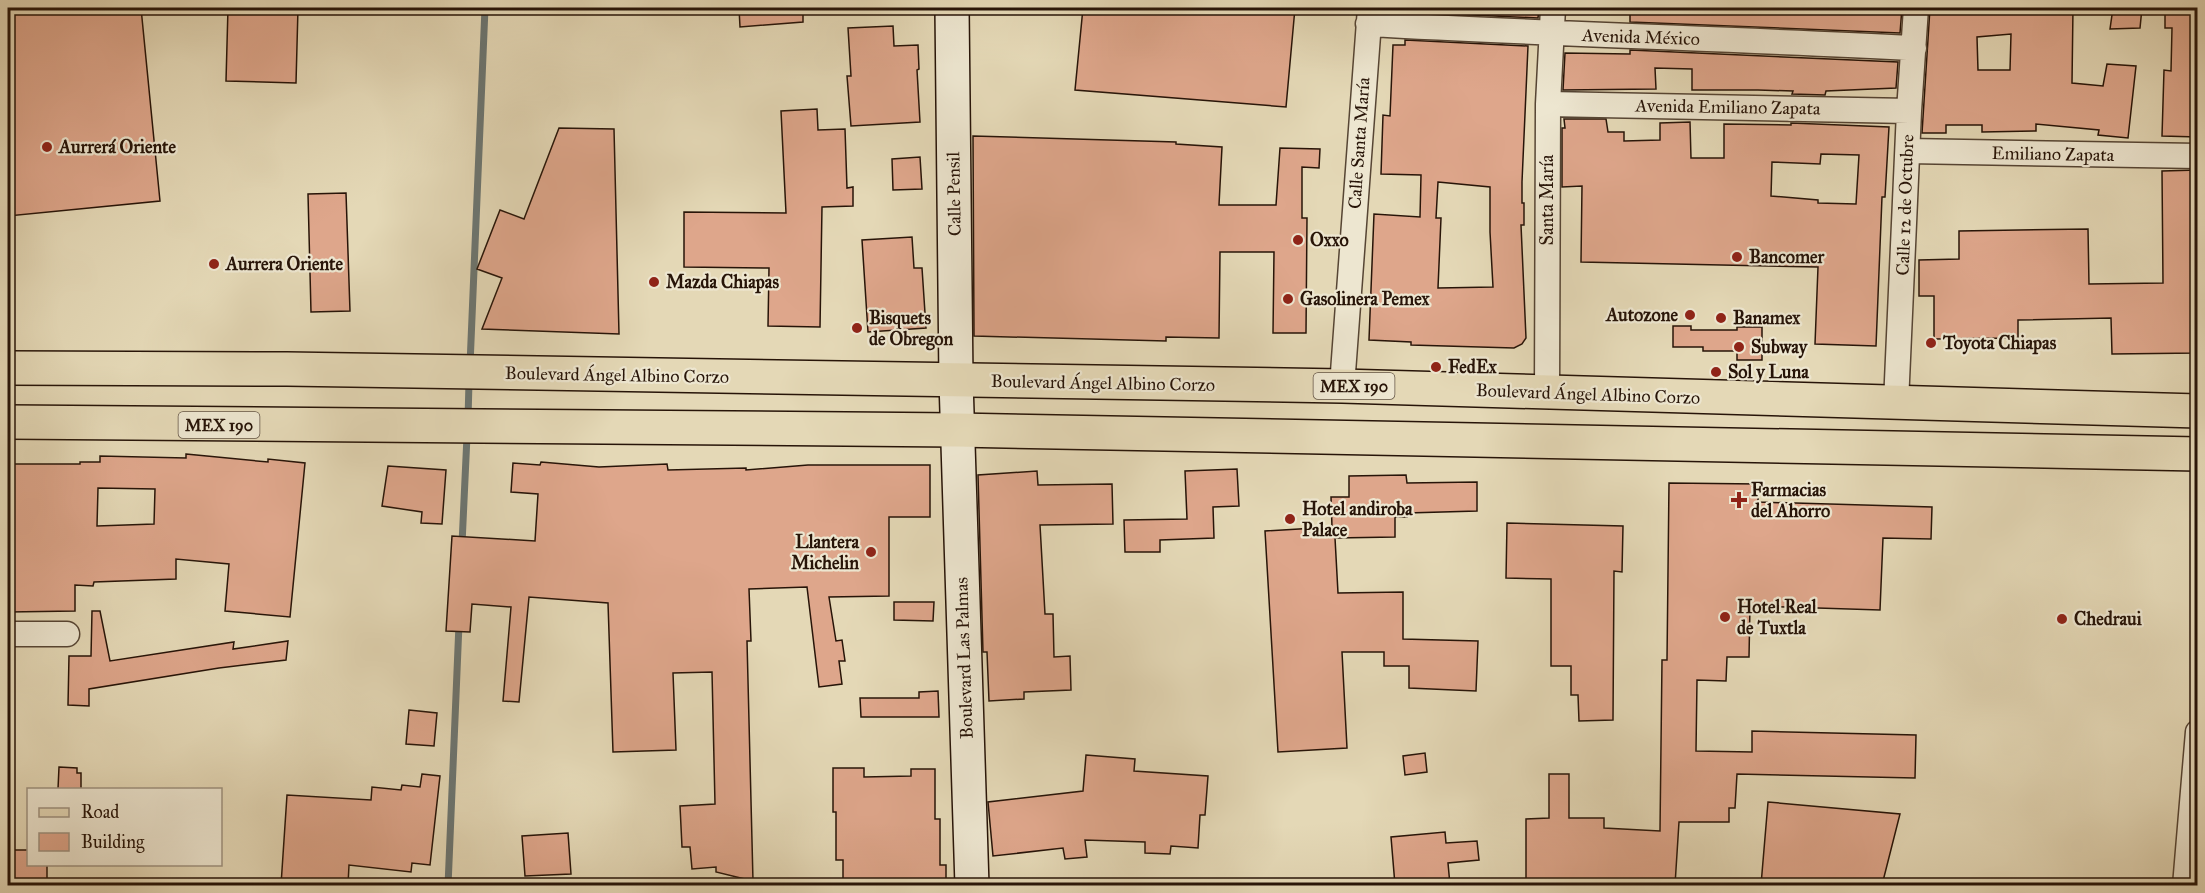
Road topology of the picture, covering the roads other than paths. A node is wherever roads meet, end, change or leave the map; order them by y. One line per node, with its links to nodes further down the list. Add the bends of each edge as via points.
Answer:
1 (952, 8): 12 (main road, Calle Pensil)
2 (1553, 8): 5 (street, Santa María)
3 (1916, 8): 6 (street, Calle 12 de Octubre)
4 (1369, 16): 5 (street, Avenida México); 13 (street, Calle Santa María)
5 (1550, 34): 6 (street, Avenida México); 7 (street, Santa María)
6 (1914, 48): 8 (street, Calle 12 de Octubre)
7 (1548, 104): 8 (street, Avenida Emiliano Zapata); 14 (street, Santa María)
8 (1909, 111): 9 (street, Calle 12 de Octubre)
9 (1908, 151): 10 (street, Emiliano Zapata); 15 (street, Calle 12 de Octubre)
10 (2198, 156)
11 (8, 368): 12 (main road, Boulevard Ángel Albino Corzo / MEX 190)
12 (956, 381): 13 (main road, Boulevard Ángel Albino Corzo / MEX 190); 19 (main road, Calle Pensil)
13 (1342, 386): 14 (main road, Boulevard Ángel Albino Corzo / MEX 190)
14 (1547, 393): 15 (main road, Boulevard Ángel Albino Corzo / MEX 190)
15 (1896, 403): 16 (main road, Boulevard Ángel Albino Corzo / MEX 190)
16 (2144, 410): 17 (main road, Boulevard Ángel Albino Corzo / MEX 190); 20 (main road)
17 (2198, 411)
18 (8, 422): 19 (main road, MEX 190)
19 (957, 430): 20 (main road, MEX 190); 25 (main road, Boulevard Las Palmas)
20 (2143, 453): 21 (main road, MEX 190)
21 (2198, 454)
22 (8, 634): 23 (street)
23 (67, 634)
24 (2198, 732): 26 (street)
25 (972, 885)
26 (2185, 885)

